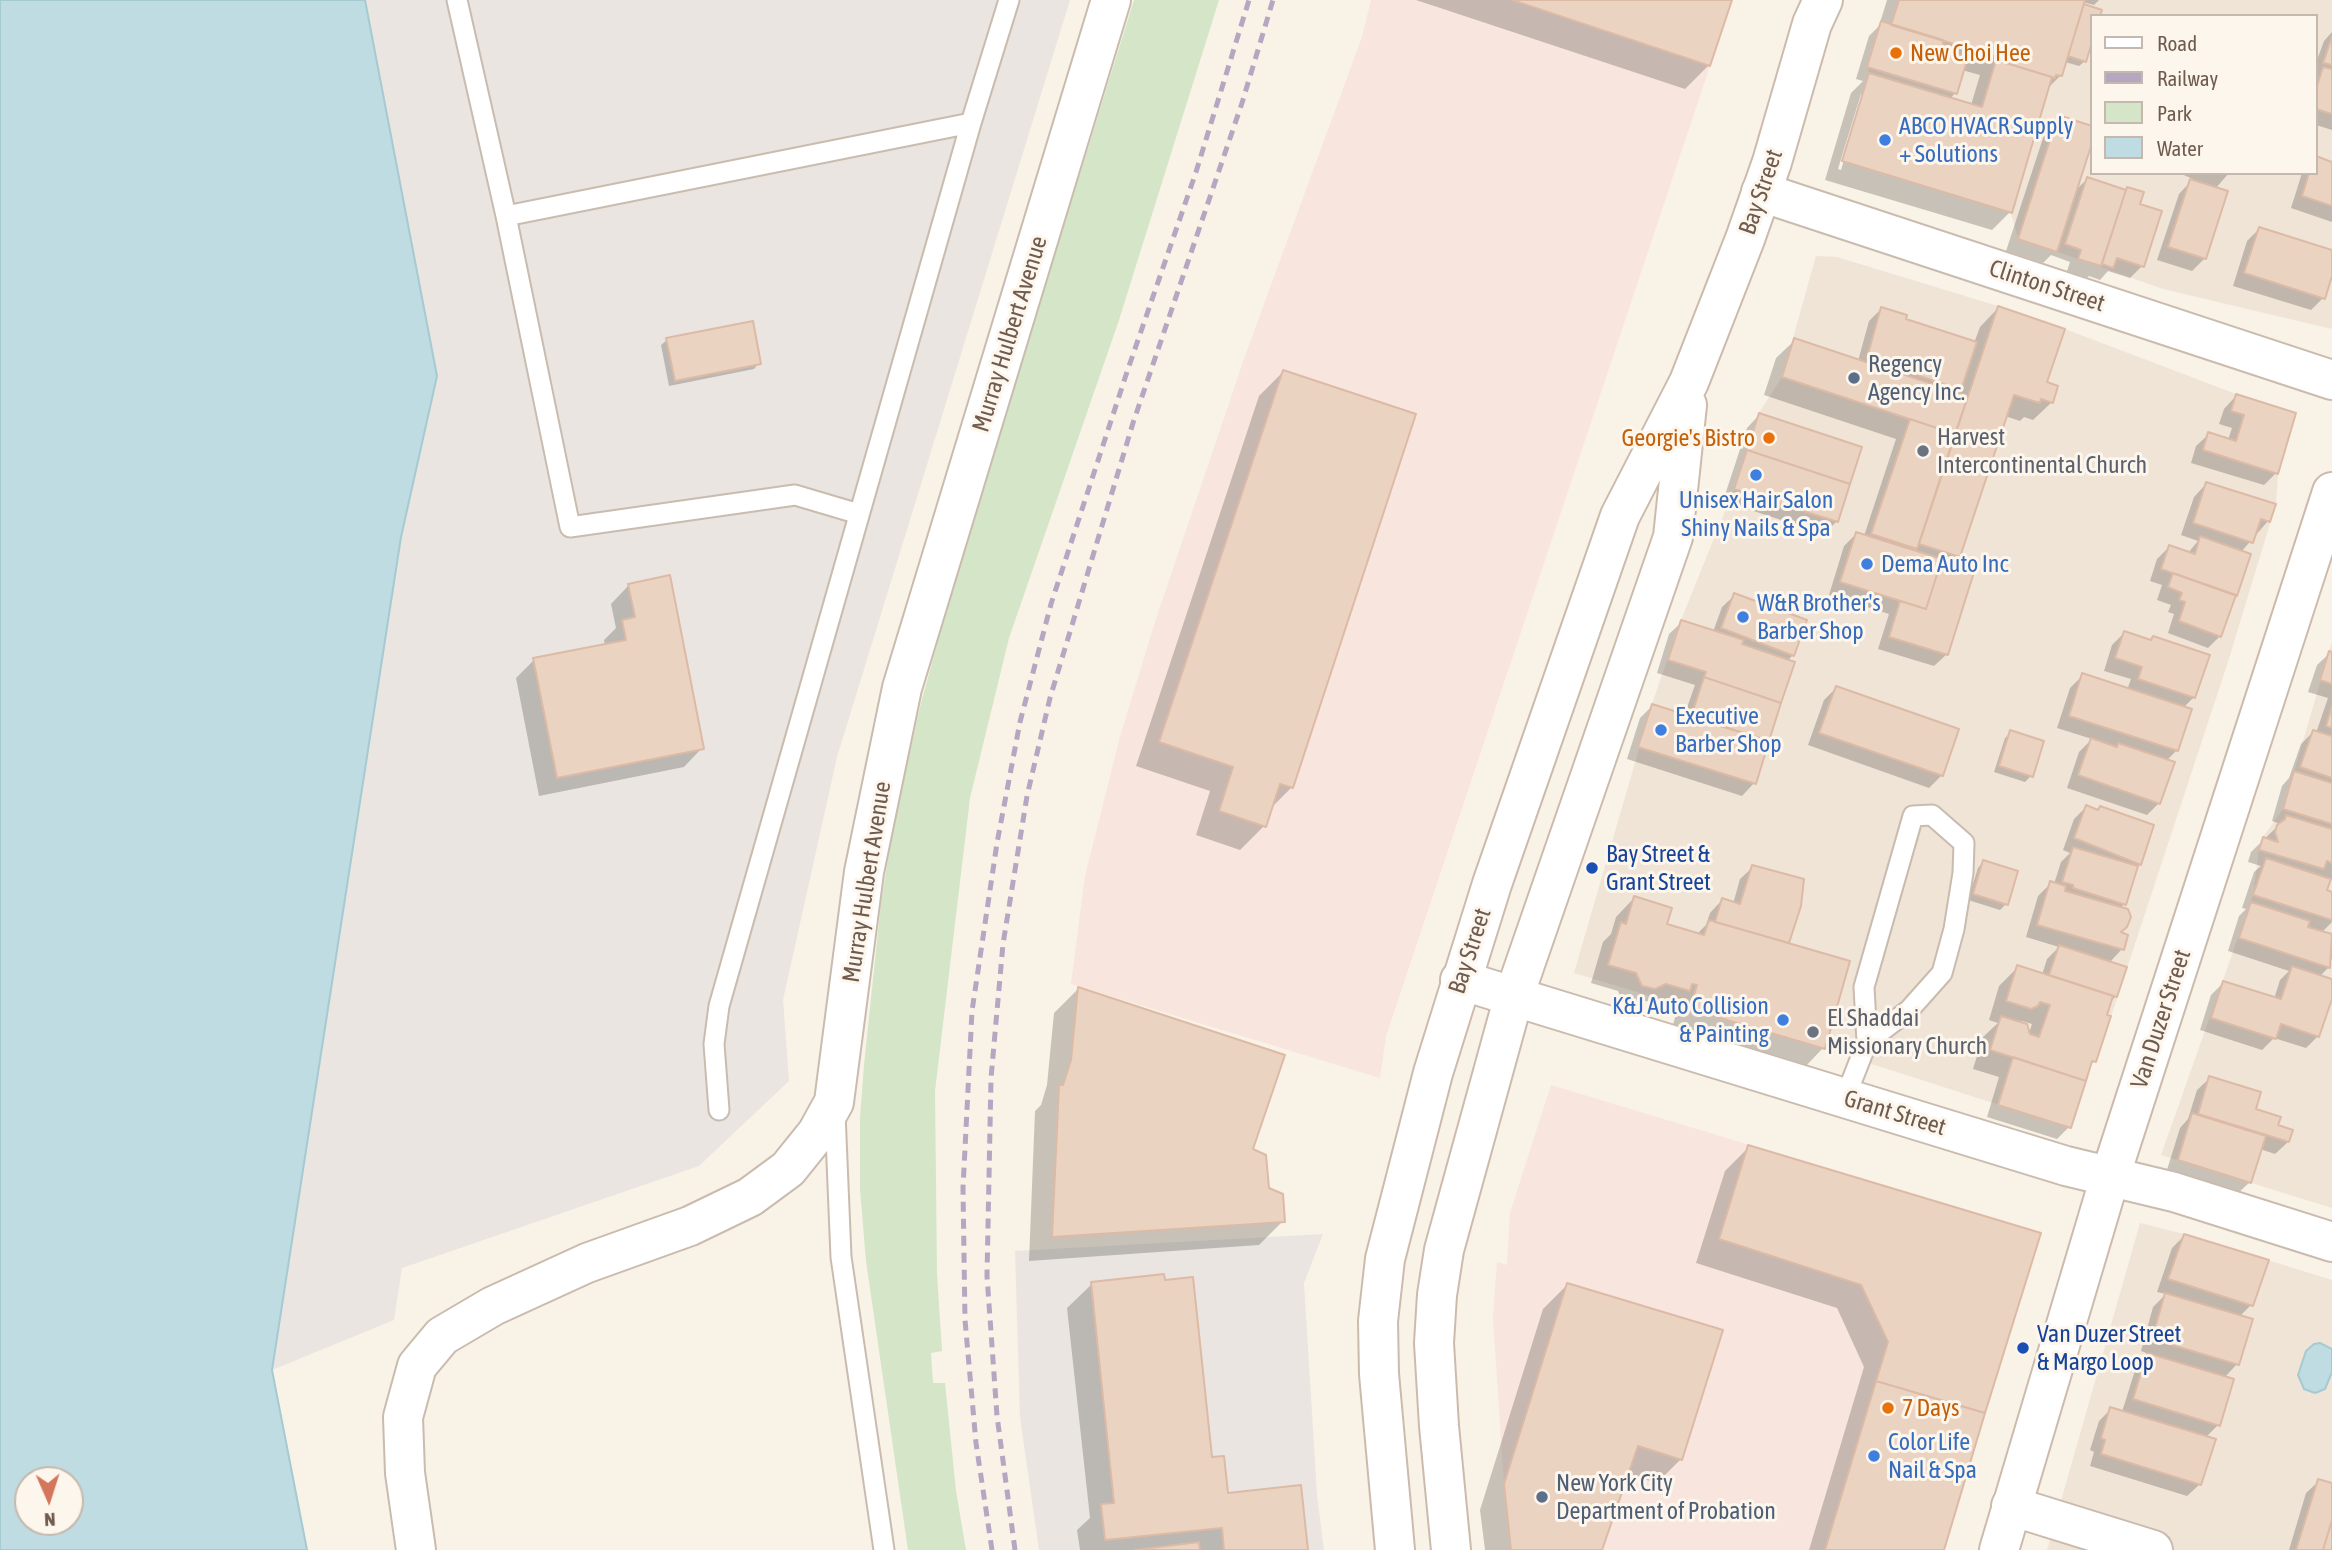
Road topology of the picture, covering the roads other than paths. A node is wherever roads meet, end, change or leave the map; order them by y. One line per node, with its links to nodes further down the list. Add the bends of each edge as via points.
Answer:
1 (457, 0): 7 (lane)
2 (1009, 0): 5 (lane)
3 (1111, 0): 16 (main road, Murray Hulbert Avenue, via 902,688 864,873)
4 (1823, 0): 6 (main road, Bay Street)
5 (971, 123): 7 (lane); 11 (lane)
6 (1761, 192): 8 (main road, Clinton Street); 9 (main road, Bay Street)
7 (506, 216): 11 (lane, via 570,527 795,495)
8 (2332, 380)
9 (1689, 382): 12 (main road, Bay Street, via 1620,516); 13 (main road, Bay Street, via 1673,537)
10 (2332, 492): 18 (main road, Van Duzer Street)
11 (859, 514): 17 (lane, via 719,1006 714,1044)
12 (1460, 980): 13 (main road, Grant Street); 23 (main road, Bay Street, via 1385,1259 1378,1321 1379,1374)
13 (1514, 996): 15 (main road, Grant Street); 24 (main road, Bay Street, via 1457,1199 1437,1295 1436,1389)
14 (1867, 1042): 14 (lane, via 1909,1010 1942,973 1954,929 1964,843 1932,815 1913,816 1909,829 1864,987); 15 (lane)
15 (1845, 1098): 18 (main road, Grant Street)
16 (834, 1102): 21 (main road, Murray Hulbert Avenue, via 817,1133 788,1169 750,1197 690,1226 587,1263 493,1306 442,1336 417,1366 403,1417 405,1474); 22 (lane, via 841,1257)
17 (719, 1110)
18 (2110, 1177): 19 (main road, Grant Street, via 2174,1192); 20 (main road, Van Duzer Street)
19 (2332, 1242)
20 (2011, 1506): 25 (main road, Van Duzer Street); 26 (main road)
21 (416, 1550)
22 (884, 1550)
23 (1395, 1550)
24 (1451, 1550)
25 (1999, 1550)
26 (2153, 1550)

